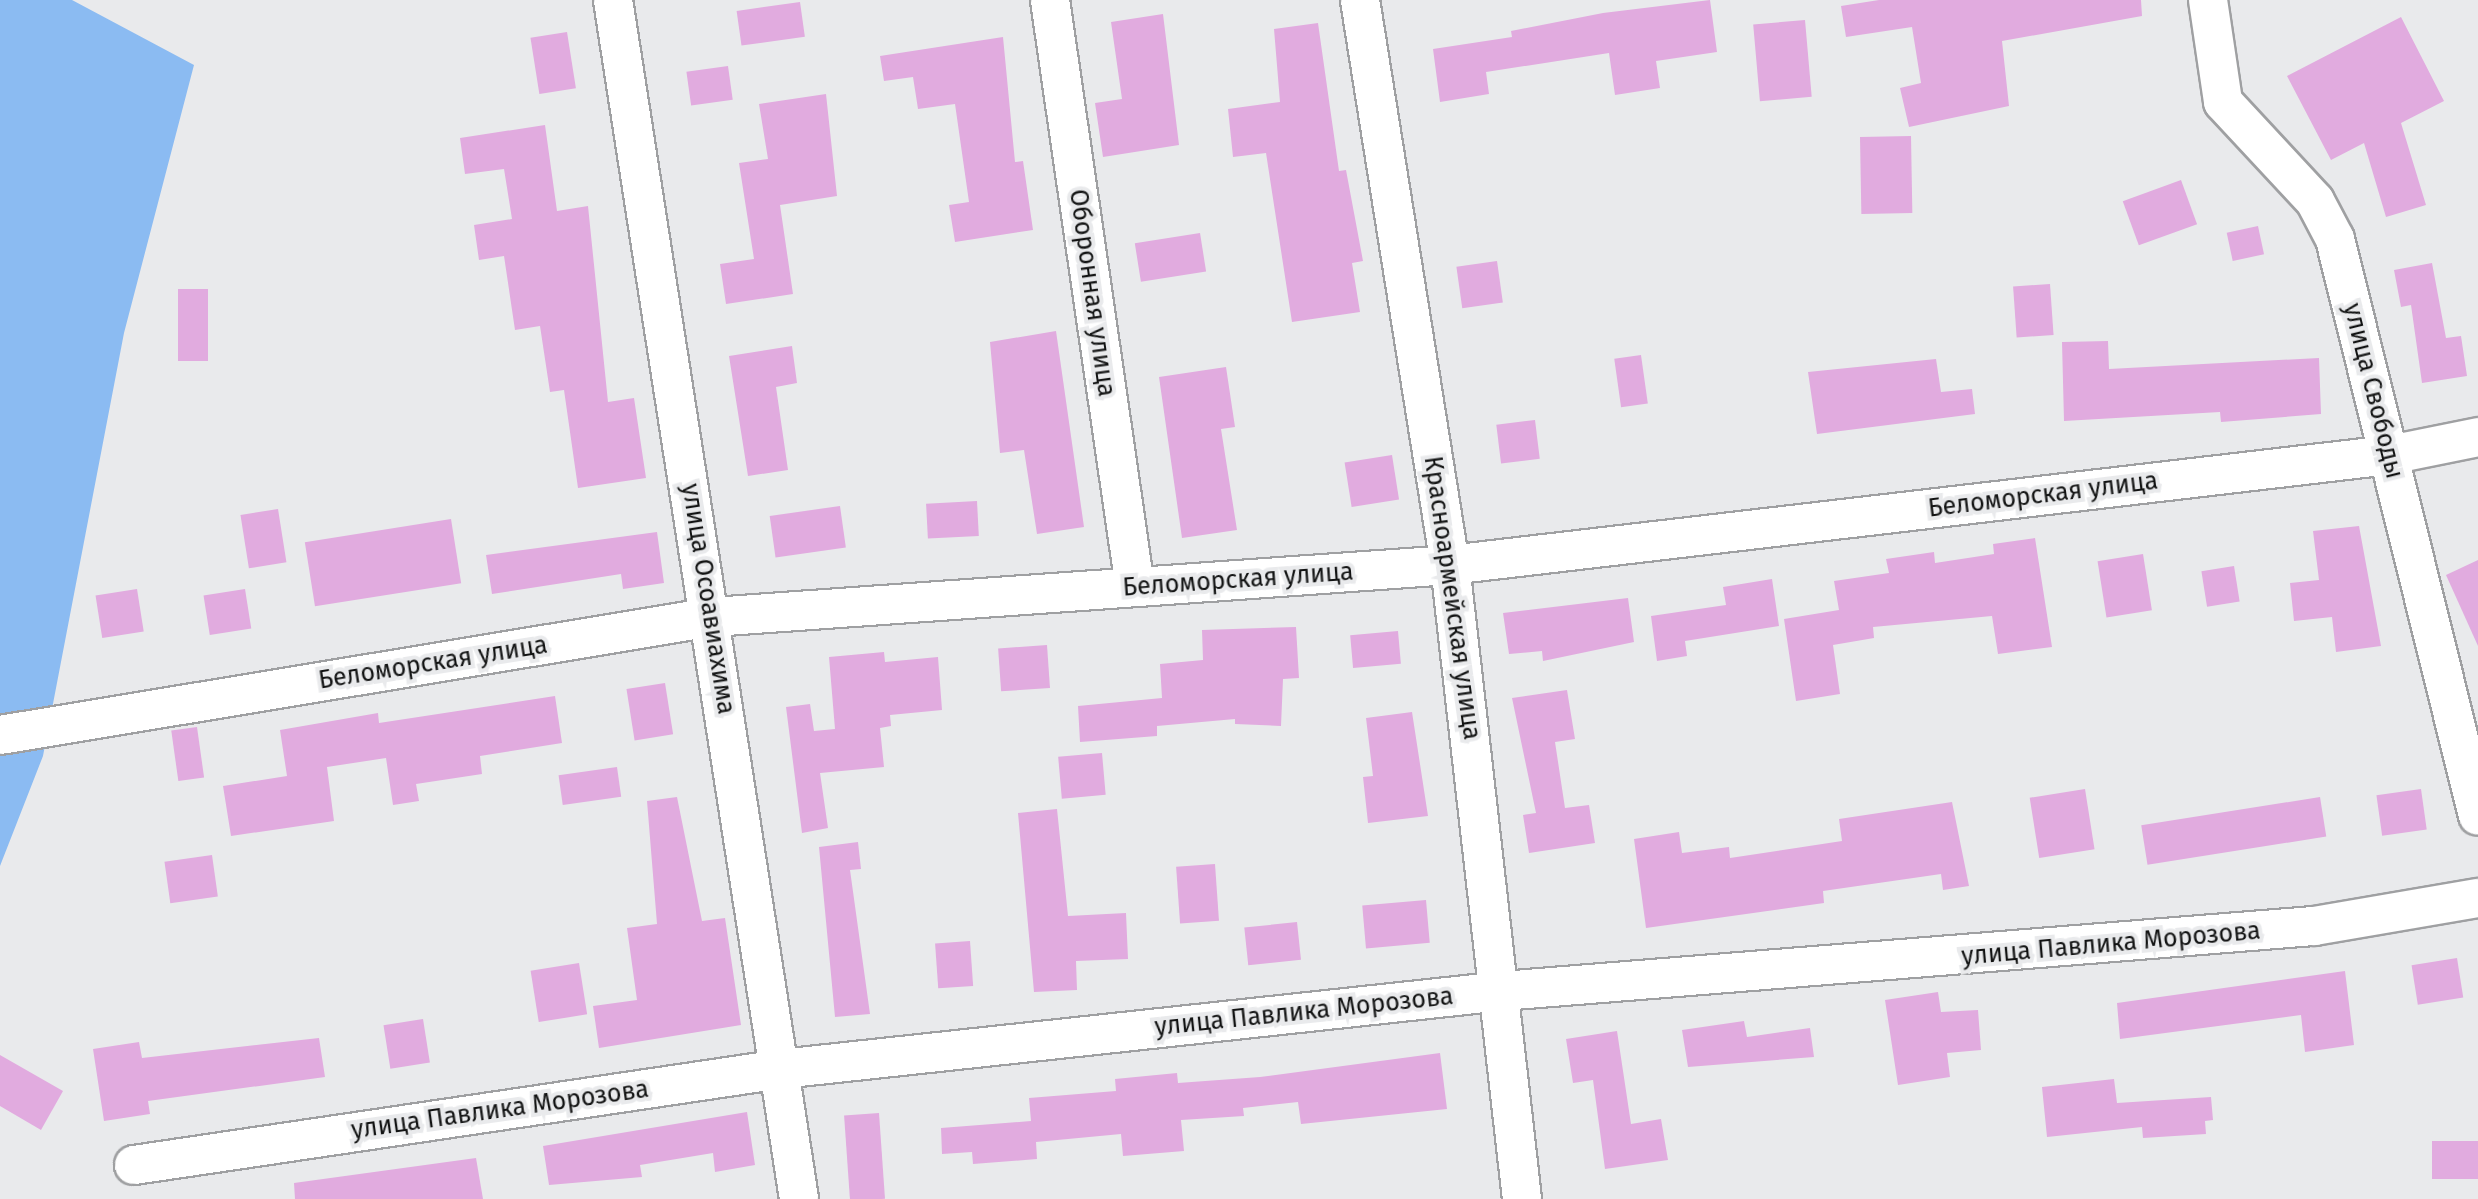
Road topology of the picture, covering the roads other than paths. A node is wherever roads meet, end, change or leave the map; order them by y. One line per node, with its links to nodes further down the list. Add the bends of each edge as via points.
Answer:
1 (613, 0): 9 (street, улица Осоавиахима)
2 (1050, 0): 8 (street, Оборонная улица)
3 (1360, 0): 7 (street, Красноармейская улица)
4 (2208, 0): 6 (street, улица Свободы, via 2223,102 2316,201 2335,239)
5 (2478, 437): 6 (street, Беломорская улица)
6 (2388, 454): 7 (street, Беломорская улица); 11 (street, улица Свободы)
7 (1450, 565): 8 (street, Беломорская улица); 13 (street, Красноармейская улица)
8 (1135, 587): 9 (street, Беломорская улица)
9 (712, 618): 10 (street, Беломорская улица); 14 (street, улица Осоавиахима)
10 (0, 735)
11 (2478, 816)
12 (2478, 898): 13 (street, улица Павлика Морозова, via 2314,926)
13 (1502, 991): 14 (street, улица Павлика Морозова); 17 (street, Красноармейская улица)
14 (781, 1068): 15 (street, улица Павлика Морозова); 16 (street, улица Осоавиахима)
15 (134, 1164)
16 (799, 1199)
17 (1522, 1199)

